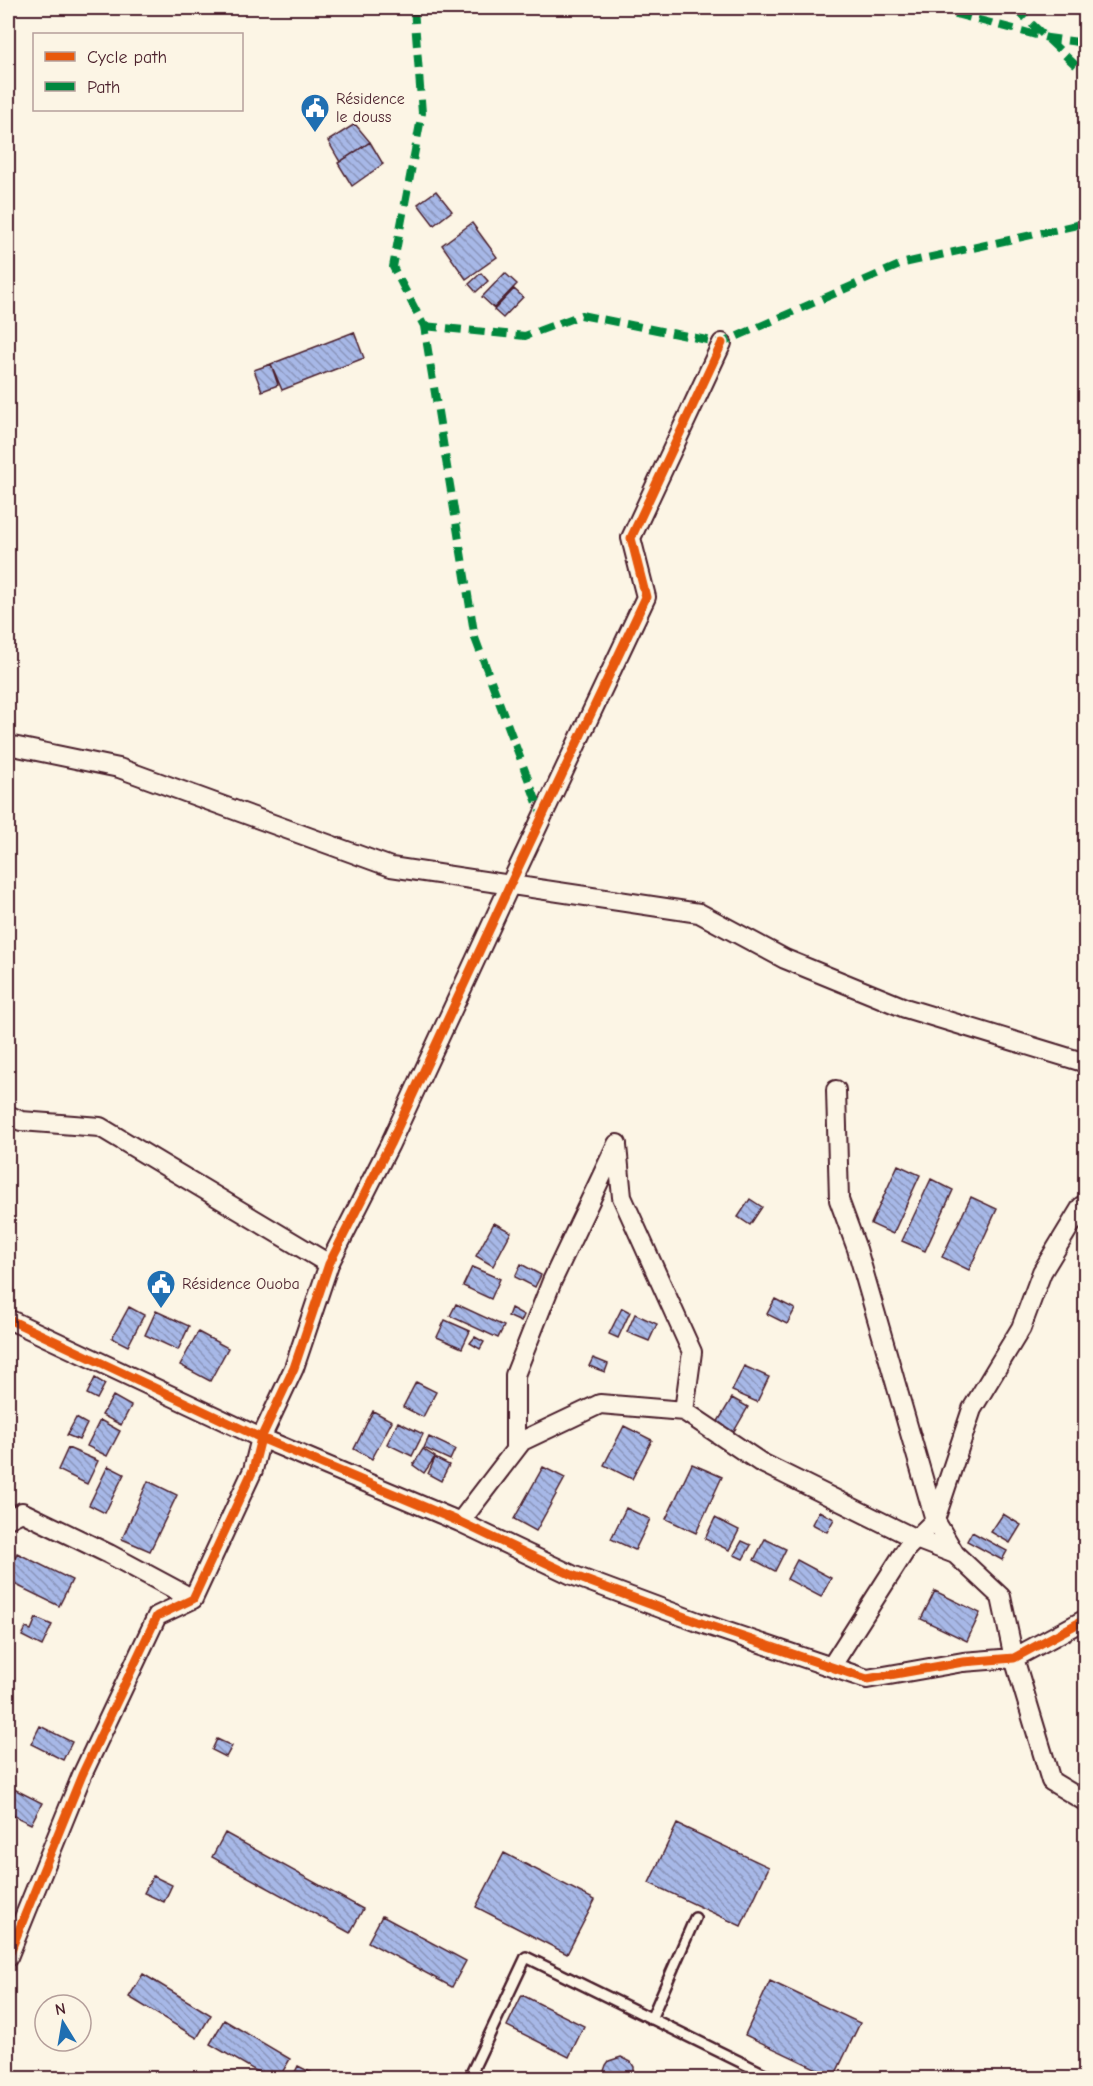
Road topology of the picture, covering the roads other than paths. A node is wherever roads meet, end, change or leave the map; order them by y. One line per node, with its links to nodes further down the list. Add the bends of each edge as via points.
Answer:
1 (722, 343): 3 (street, via 631,538 646,597)
2 (8, 745): 3 (street, via 119,768 391,867)
3 (510, 885): 4 (street, via 699,913 785,959 905,1008); 8 (street, via 390,1144)
4 (1086, 1063)
5 (836, 1090): 14 (street, via 839,1200 857,1249)
6 (8, 1115): 8 (street, via 21,1121 100,1127)
7 (1082, 1206): 14 (street, via 1042,1272 1021,1328 972,1409)
8 (329, 1264): 11 (street, via 294,1368)
9 (8, 1319): 11 (street)
10 (684, 1411): 12 (street, via 600,1404 522,1441); 12 (street, via 692,1352 622,1197 617,1144 552,1281 515,1375); 16 (street, via 760,1462)
11 (261, 1438): 15 (street); 18 (street, via 253,1470)
12 (515, 1450): 15 (street)
13 (8, 1519): 18 (street, via 22,1512)
14 (935, 1520): 16 (street); 17 (street)
15 (460, 1522): 21 (street, via 572,1575)
16 (916, 1539): 17 (street); 21 (street)
17 (955, 1554): 20 (street, via 1001,1597)
18 (193, 1599): 24 (street, via 157,1616 82,1775)
19 (1086, 1619): 20 (street)
20 (1014, 1658): 21 (street, via 963,1662 867,1679); 22 (street, via 1051,1782)
21 (831, 1667)
22 (1086, 1802)
23 (695, 1918): 25 (lane)
24 (8, 1957)
25 (651, 2019): 26 (lane, via 526,1957); 27 (lane)
26 (474, 2077)
27 (773, 2079)

